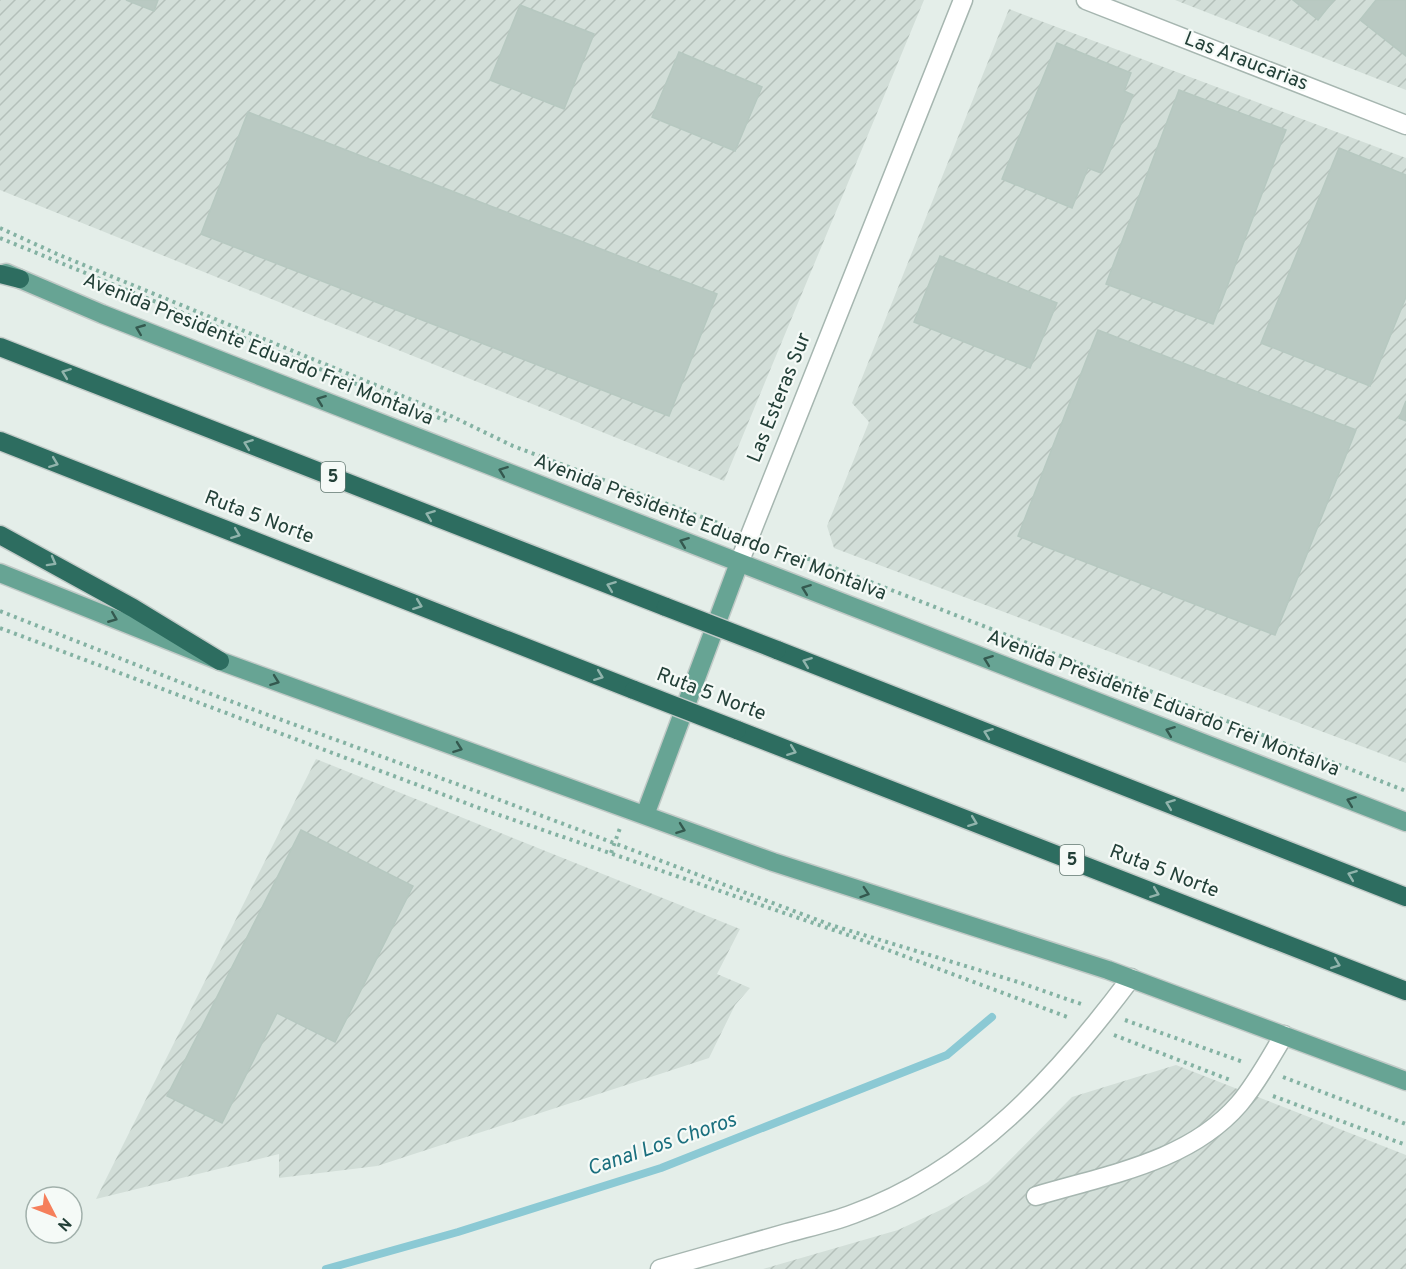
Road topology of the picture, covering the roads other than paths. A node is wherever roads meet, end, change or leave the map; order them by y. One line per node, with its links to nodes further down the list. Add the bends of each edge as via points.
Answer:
1 (963, 0): 9 (street, Las Esteras Sur)
2 (1086, 0): 3 (street, Las Araucarias)
3 (1406, 124)
4 (0, 272): 5 (highway)
5 (20, 279): 9 (main road, Avenida Presidente Eduardo Frei Montalva, one-way to 5)
6 (0, 347): 14 (highway, 5, one-way to 6, bridge)
7 (0, 441): 16 (highway, Ruta 5 Norte / 5, one-way to 16, bridge)
8 (0, 535): 11 (highway, one-way to 11)
9 (739, 563): 12 (main road, Las Esteras Sur); 13 (main road, Avenida Presidente Eduardo Frei Montalva, one-way to 9)
10 (0, 573): 11 (main road, one-way to 11)
11 (220, 661): 12 (main road, one-way to 12)
12 (645, 816): 15 (main road, one-way to 15)
13 (1406, 822)
14 (1406, 897)
15 (1131, 978): 17 (main road); 20 (street, via 1100,1020 1009,1119 965,1154 913,1187 852,1214)
16 (1406, 991)
17 (1284, 1035): 18 (main road); 19 (street, via 1251,1088 1222,1121 1183,1149)
18 (1406, 1081)
19 (1036, 1196)
20 (660, 1269)

